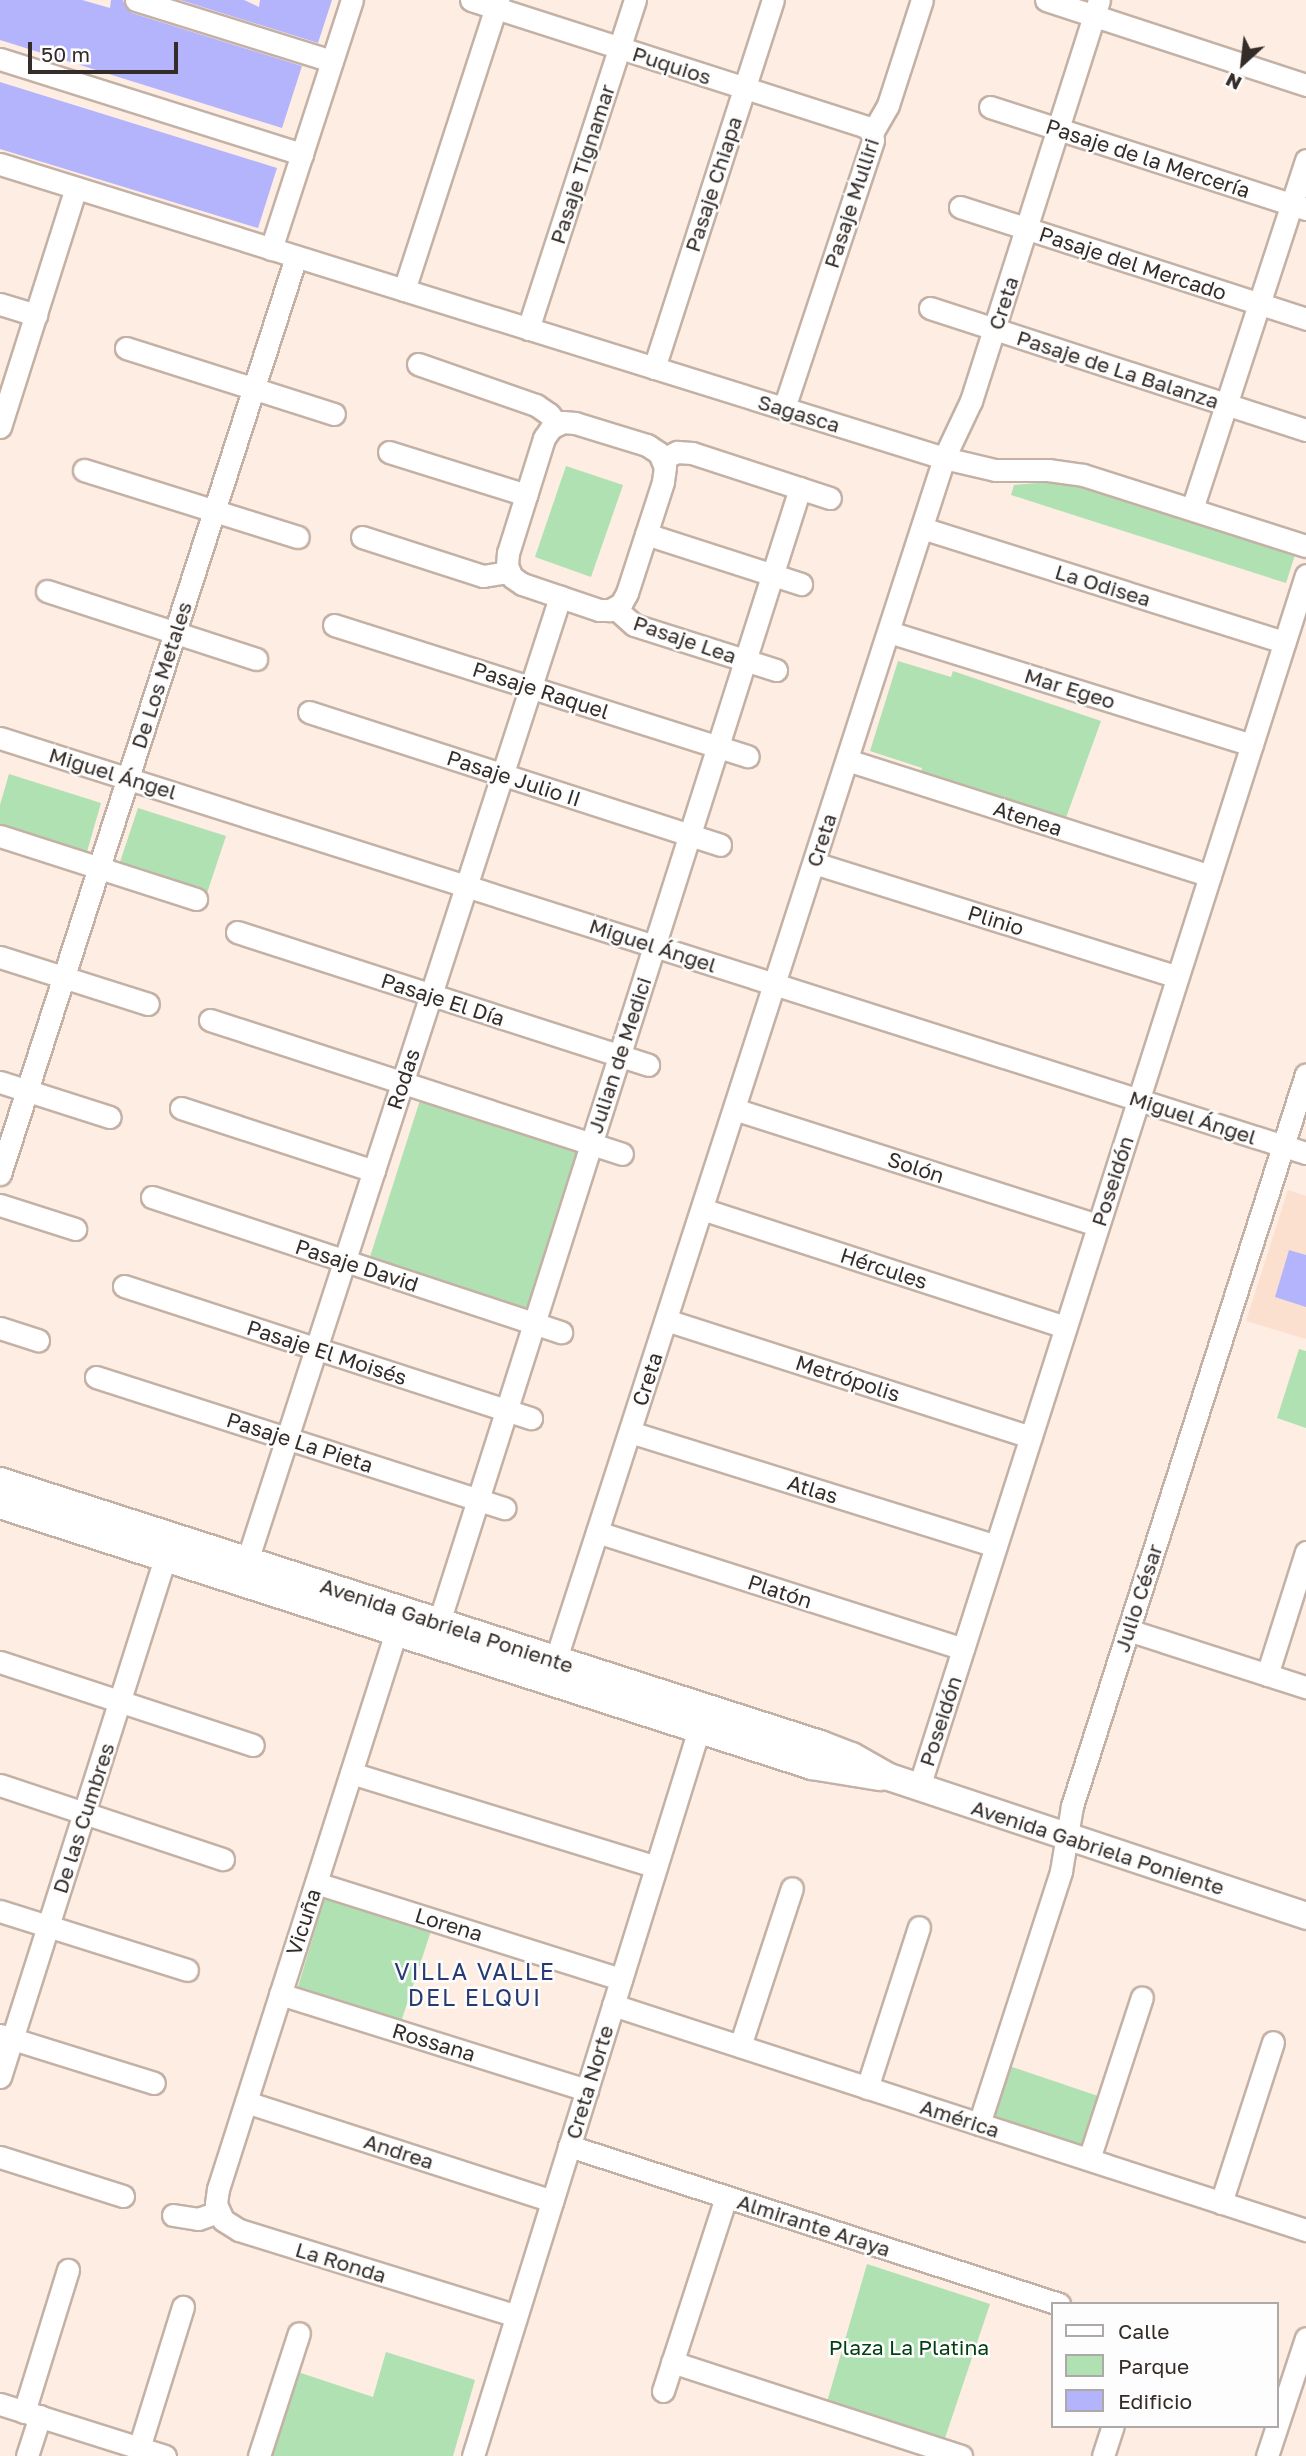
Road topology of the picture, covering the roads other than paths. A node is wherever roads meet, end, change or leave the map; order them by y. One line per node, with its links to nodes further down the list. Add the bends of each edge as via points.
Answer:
1 (136, 0): 12 (street)
2 (352, 0): 12 (street)
3 (471, 0): 8 (street, Puquios)
4 (635, 0): 10 (street, Pasaje Tignamar)
5 (773, 0): 14 (street, Pasaje Chiapa)
6 (922, 0): 17 (street, Pasaje Mulliri, via 888,105)
7 (1045, 0): 9 (street)
8 (496, 4): 10 (street, Puquios); 27 (street)
9 (1096, 8): 13 (street); 16 (street, Creta)
10 (620, 48): 14 (street, Puquios); 33 (street, Pasaje Tignamar)
11 (0, 59): 18 (street)
12 (332, 61): 18 (street)
13 (1306, 85)
14 (744, 88): 17 (street, Puquios, via 866,127); 37 (street, Pasaje Chiapa)
15 (990, 107): 16 (street, Pasaje de la Mercería)
16 (1058, 129): 23 (street, Pasaje de la Mercería); 24 (street, Creta)
17 (872, 133): 40 (street, Pasaje Mulliri)
18 (302, 154): 25 (street)
19 (1306, 160): 23 (street)
20 (0, 164): 21 (street, Sagasca)
21 (76, 188): 25 (street, Sagasca); 31 (street)
22 (960, 207): 24 (street, Pasaje del Mercado)
23 (1299, 207): 29 (street)
24 (1026, 228): 29 (street, Pasaje del Mercado); 34 (street, Creta)
25 (271, 249): 26 (street, Sagasca)
26 (296, 257): 27 (street, Sagasca); 38 (street, De Los Metales)
27 (404, 290): 33 (street, Sagasca)
28 (0, 304): 31 (street)
29 (1259, 304): 32 (street, Pasaje del Mercado); 39 (street)
30 (930, 308): 34 (street, Pasaje de La Balanza)
31 (36, 315): 43 (street)
32 (1306, 319)
33 (528, 329): 37 (street, Sagasca)
34 (994, 329): 39 (street, Pasaje de La Balanza); 46 (street, Creta, via 971,401)
35 (126, 348): 38 (street)
36 (418, 364): 42 (street, via 536,405)
37 (654, 368): 40 (street, Sagasca)
38 (253, 389): 41 (street); 53 (street, De Los Metales)
39 (1226, 404): 44 (street, Pasaje de La Balanza); 52 (street)
40 (783, 408): 46 (street, Sagasca)
41 (334, 414)
42 (557, 424): 47 (street, via 575,423 647,445); 50 (street, via 544,438)
43 (0, 427)
44 (1306, 430)
45 (389, 452): 50 (street)
46 (944, 458): 52 (street, Sagasca, via 995,470 1066,471); 54 (street, Creta)
47 (663, 459): 49 (street, via 677,452 692,453); 55 (street, via 665,474)
48 (84, 470): 53 (street)
49 (800, 488): 51 (street); 60 (street, Julian de Medici)
50 (526, 495): 59 (street, via 508,553)
51 (830, 498)
52 (1192, 509): 58 (street, Sagasca)
53 (214, 511): 56 (street); 68 (street, De Los Metales)
54 (922, 528): 67 (street, Creta); 69 (street, La Odisea)
55 (646, 534): 60 (street); 65 (street, via 627,593)
56 (299, 537)
57 (362, 537): 59 (street, via 483,576)
58 (1306, 546)
59 (509, 572): 64 (street, Pasaje Lea, via 522,584)
60 (772, 575): 62 (street); 71 (street, Julian de Medici)
61 (1306, 575): 69 (street, Poseidón)
62 (801, 584)
63 (47, 591): 68 (street)
64 (560, 597): 65 (street, Pasaje Lea, via 599,610); 73 (street, Rodas)
65 (615, 608): 71 (street, Pasaje Lea, via 634,625)
66 (334, 625): 73 (street, Pasaje Raquel)
67 (889, 632): 76 (street, Mar Egeo); 79 (street, Creta)
68 (175, 633): 70 (street); 81 (street, De Los Metales)
69 (1284, 642): 76 (street, Poseidón)
70 (256, 659)
71 (745, 660): 72 (street, Pasaje Lea); 77 (street, Julian de Medici)
72 (776, 670)
73 (530, 687): 77 (street, Pasaje Raquel); 80 (street, Rodas)
74 (309, 712): 80 (street, Pasaje Julio II)
75 (0, 738): 81 (street, Miguel Ángel)
76 (1252, 745): 87 (street, Poseidón)
77 (718, 747): 78 (street, Pasaje Raquel); 82 (street, Julian de Medici)
78 (748, 756)
79 (847, 760): 85 (street, Creta); 87 (street, Atenea)
80 (502, 775): 82 (street, Pasaje Julio II); 88 (street, Rodas)
81 (128, 777): 86 (street, De Los Metales); 88 (street, Miguel Ángel)
82 (689, 835): 84 (street, Pasaje Julio II); 91 (street, Julian de Medici)
83 (0, 836): 86 (street)
84 (720, 845)
85 (814, 863): 93 (street, Plinio); 95 (street, Creta)
86 (99, 868): 89 (street); 94 (street, De Los Metales)
87 (1210, 876): 93 (street, Poseidón)
88 (466, 885): 91 (street, Miguel Ángel); 96 (street, Rodas)
89 (196, 899)
90 (237, 932): 96 (street, Pasaje El Día)
91 (654, 945): 95 (street, Miguel Ángel); 99 (street, Julian de Medici)
92 (0, 957): 94 (street)
93 (1177, 977): 105 (street, Poseidón)
94 (63, 978): 97 (street); 104 (street, De Los Metales)
95 (775, 984): 105 (street, Miguel Ángel); 107 (street, Creta)
96 (431, 995): 99 (street, Pasaje El Día); 103 (street, Rodas)
97 (148, 1004)
98 (210, 1020): 103 (street)
99 (619, 1056): 100 (street, Pasaje El Día); 109 (street, Julian de Medici)
100 (648, 1065)
101 (1306, 1074): 110 (street, Julio César)
102 (0, 1082): 104 (street)
103 (402, 1083): 109 (street); 113 (street, Rodas)
104 (27, 1090): 108 (street); 114 (street, De Los Metales)
105 (1138, 1100): 110 (street, Miguel Ángel); 118 (street, Poseidón)
106 (181, 1108): 113 (street)
107 (734, 1109): 117 (street, Creta); 118 (street, Solón)
108 (110, 1117)
109 (591, 1144): 112 (street); 123 (street, Julian de Medici)
110 (1283, 1146): 111 (street, Miguel Ángel); 145 (street, Julio César)
111 (1306, 1153)
112 (622, 1154)
113 (374, 1171): 120 (street, Rodas)
114 (0, 1174)
115 (152, 1197): 120 (street, Pasaje David)
116 (0, 1205): 119 (street)
117 (702, 1209): 122 (street, Creta); 124 (street, Hércules)
118 (1098, 1225): 124 (street, Poseidón)
119 (75, 1229)
120 (344, 1261): 123 (street, Pasaje David); 128 (street, Rodas)
121 (124, 1286): 128 (street, Pasaje El Moisés)
122 (666, 1320): 132 (street, Creta); 133 (street, Metrópolis)
123 (534, 1323): 126 (street, Pasaje David); 130 (street, Julian de Medici)
124 (1065, 1327): 133 (street, Poseidón)
125 (0, 1328): 127 (street)
126 (561, 1332)
127 (38, 1340)
128 (316, 1348): 130 (street, Pasaje El Moisés); 134 (street, Rodas)
129 (96, 1377): 134 (street, Pasaje La Pieta)
130 (506, 1410): 131 (street, Pasaje El Moisés); 136 (street, Julian de Medici)
131 (531, 1418)
132 (630, 1432): 139 (street, Creta); 140 (street, Atlas)
133 (1031, 1437): 140 (street, Poseidón)
134 (286, 1438): 136 (street, Pasaje La Pieta); 143 (street, Rodas)
135 (0, 1481): 143 (main road, Avenida Gabriela Poniente)
136 (478, 1499): 138 (street, Pasaje La Pieta); 144 (street, Julian de Medici)
137 (0, 1505): 142 (main road, Avenida Gabriela Poniente)
138 (504, 1508)
139 (597, 1532): 147 (street, Platón); 149 (street, Creta)
140 (996, 1546): 147 (street, Poseidón)
141 (1306, 1552): 150 (street)
142 (166, 1558): 146 (main road, Avenida Gabriela Poniente); 152 (street, De las Cumbres)
143 (247, 1561): 144 (main road, Avenida Gabriela Poniente)
144 (439, 1622): 149 (main road, Avenida Gabriela Poniente)
145 (1128, 1630): 150 (street); 159 (street, Julio César, via 1072,1806)
146 (396, 1632): 149 (main road, Avenida Gabriela Poniente); 155 (street, Vicuña)
147 (962, 1649): 157 (street, Poseidón)
148 (0, 1662): 152 (street)
149 (552, 1671): 153 (main road, Avenida Gabriela Poniente)
150 (1267, 1675): 151 (street)
151 (1306, 1687)
152 (120, 1701): 154 (street); 158 (street, De las Cumbres)
153 (702, 1719): 157 (main road, Avenida Gabriela Poniente, via 836,1772 889,1777); 161 (street, Creta Norte)
154 (253, 1745)
155 (351, 1773): 161 (street); 162 (street, Vicuña)
156 (0, 1785): 158 (street)
157 (919, 1787): 159 (main road, Avenida Gabriela Poniente)
158 (84, 1813): 160 (street); 166 (street, De las Cumbres)
159 (1067, 1838): 165 (main road, Avenida Gabriela Poniente); 181 (street, Julio César, via 1061,1871)
160 (223, 1859)
161 (656, 1867): 169 (street, Creta Norte)
162 (316, 1883): 169 (street, Lorena); 170 (street, Vicuña)
163 (792, 1888): 175 (street)
164 (0, 1911): 166 (street)
165 (1306, 1916)
166 (48, 1926): 168 (street); 173 (street, De las Cumbres)
167 (919, 1927): 178 (street)
168 (187, 1970)
169 (621, 1979): 172 (street, Creta Norte)
170 (281, 1994): 179 (street, Rossana); 180 (street, Vicuña)
171 (1142, 1997): 184 (street)
172 (613, 2005): 175 (street, América); 179 (street, Creta Norte)
173 (6, 2037): 176 (street, De las Cumbres); 177 (street)
174 (1273, 2042): 188 (street)
175 (740, 2046): 178 (street, América)
176 (0, 2077)
177 (154, 2083)
178 (867, 2088): 181 (street, América)
179 (587, 2090): 182 (street, Creta Norte)
180 (246, 2102): 187 (street, Andrea); 189 (street, Vicuña, via 216,2197)
181 (979, 2124): 184 (street, América)
182 (569, 2146): 186 (street, Almirante Araya); 187 (street, Creta Norte)
183 (0, 2157): 185 (street)
184 (1089, 2159): 188 (street, América)
185 (123, 2196)
186 (726, 2197): 193 (street, Almirante Araya); 198 (street)
187 (552, 2201): 195 (street, Creta Norte)
188 (1221, 2203): 191 (street, América)
189 (218, 2212): 190 (street, via 198,2219); 195 (street, La Ronda, via 239,2230)
190 (173, 2215)
191 (1306, 2230)
192 (68, 2270): 203 (street)
193 (1053, 2302)
194 (183, 2307): 206 (street)
195 (516, 2316): 210 (street, Creta Norte)
196 (299, 2333): 209 (street)
197 (1306, 2338): 199 (street)
198 (672, 2362): 200 (street); 211 (street)
199 (1285, 2376): 202 (street)
200 (663, 2390)
201 (0, 2404): 203 (street)
202 (1278, 2407)
203 (32, 2414): 206 (street); 207 (street)
204 (1111, 2428): 212 (street)
205 (1273, 2428): 213 (street)
206 (139, 2448): 208 (street)
207 (27, 2456)
208 (165, 2456)
209 (259, 2456)
210 (473, 2456)
211 (961, 2456)
212 (1103, 2456)
213 (1267, 2456)

